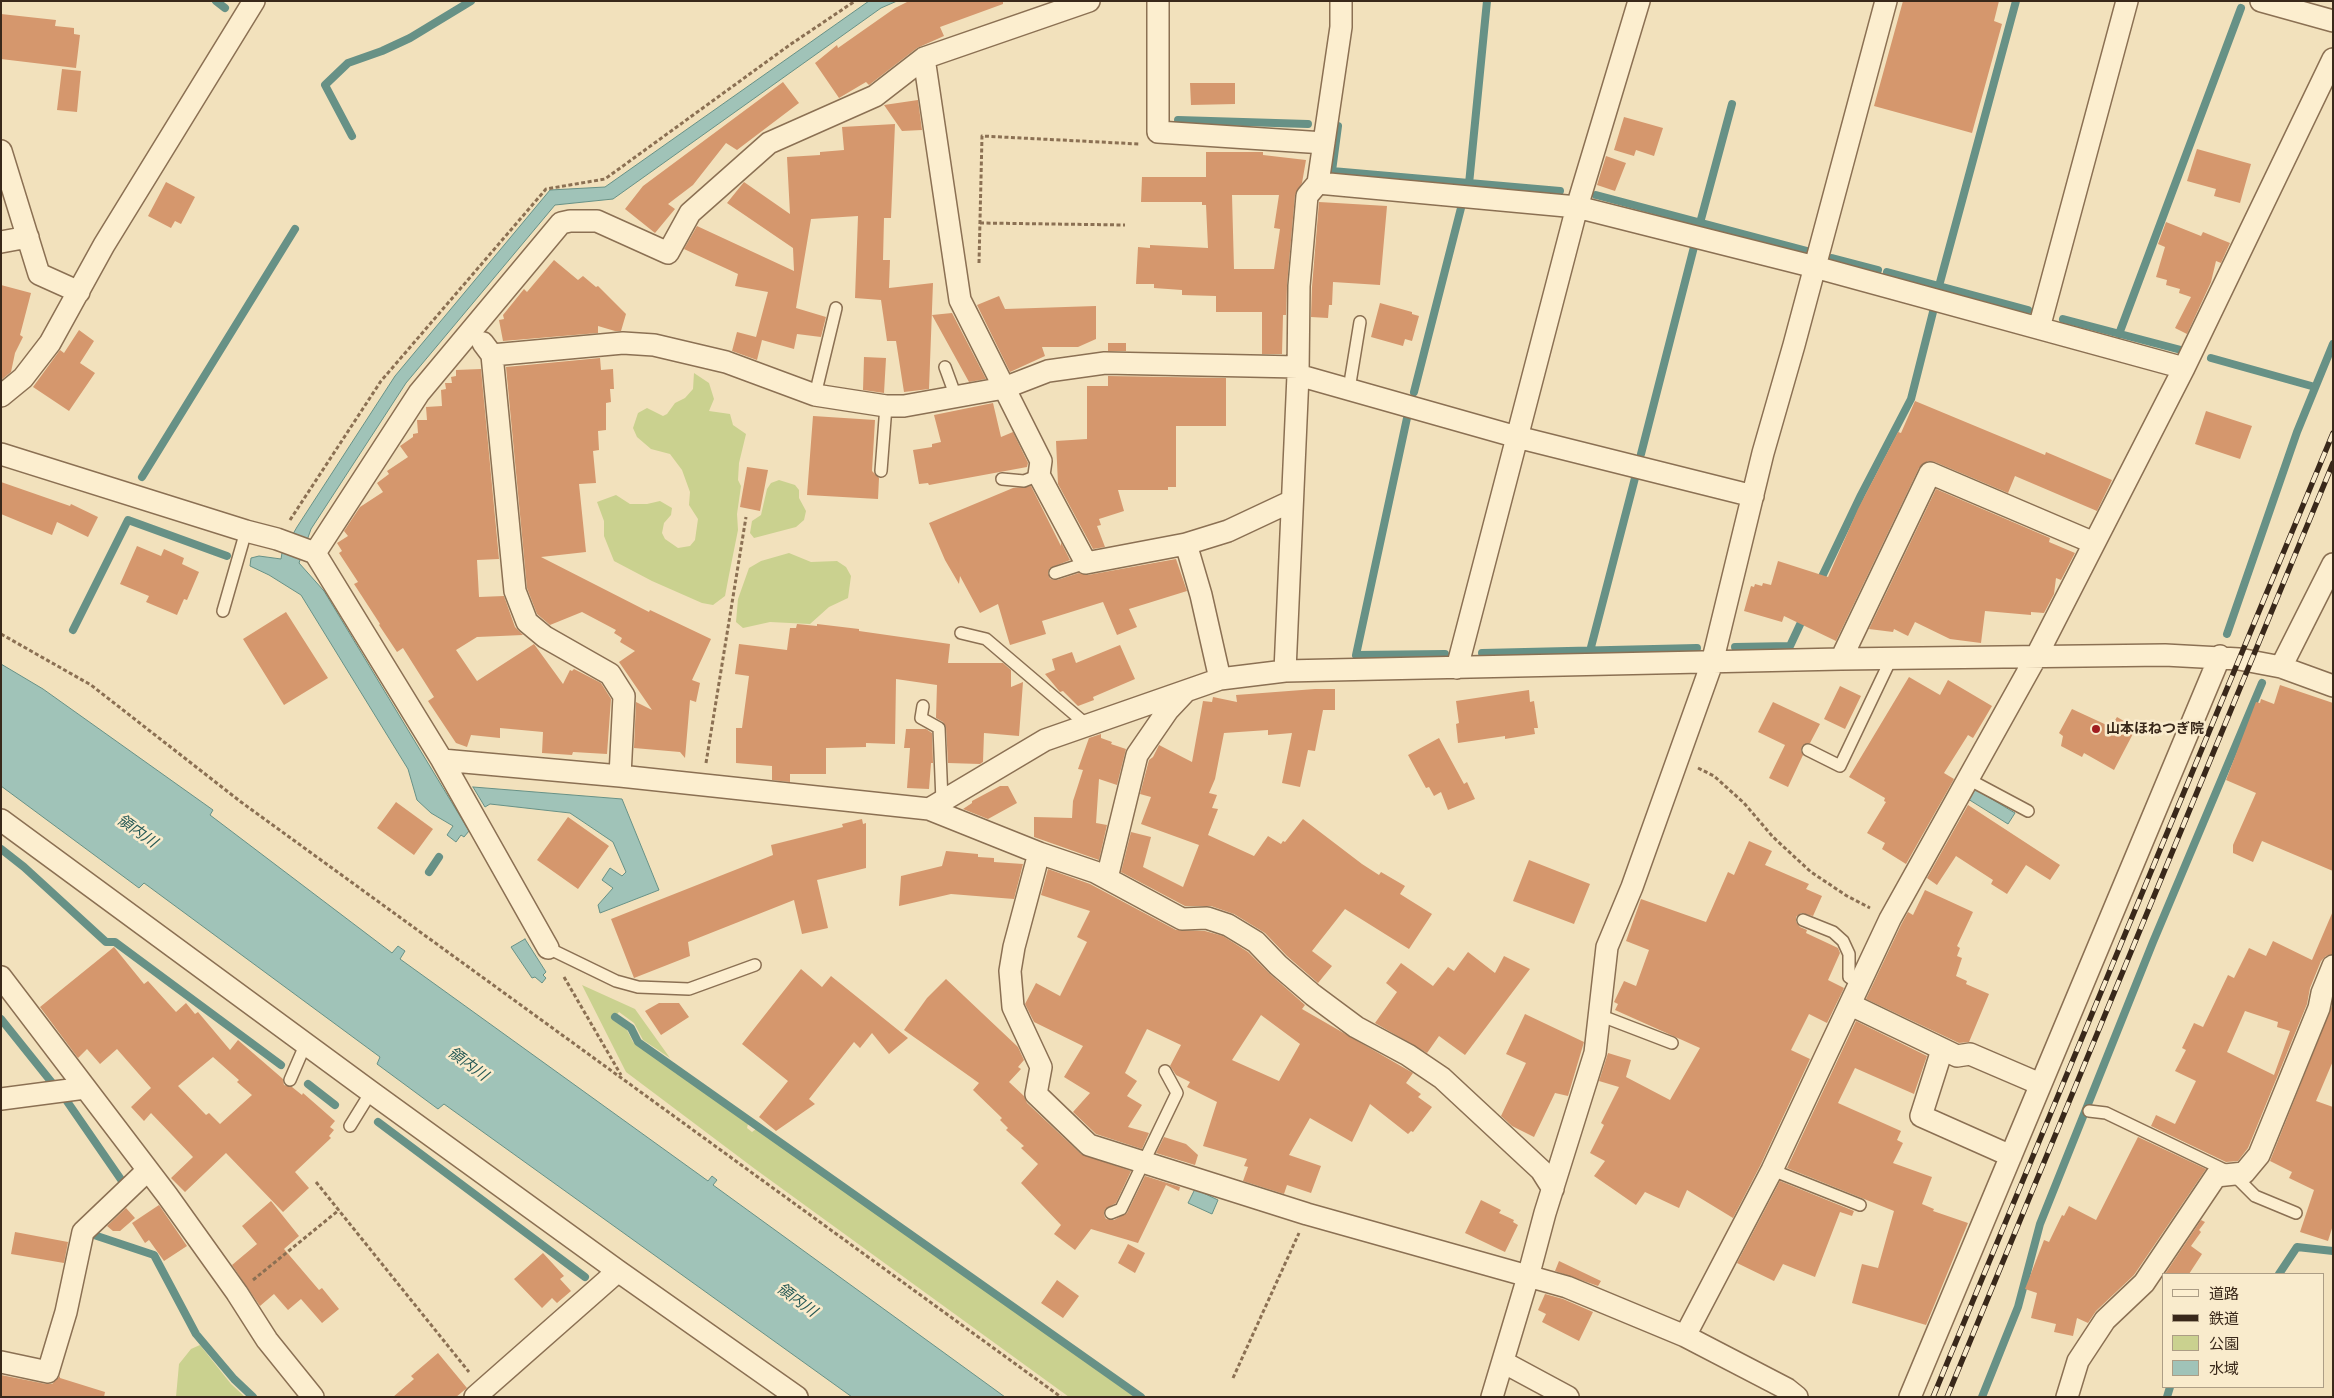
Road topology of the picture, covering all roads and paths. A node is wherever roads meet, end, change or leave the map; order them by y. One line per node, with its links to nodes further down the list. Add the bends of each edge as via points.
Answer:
1 (856, 1): 11 (path)
2 (1089, 1): 12 (street)
3 (1158, 1): 14 (street)
4 (1342, 1): 15 (street)
5 (1639, 1): 18 (street)
6 (1886, 1): 23 (street)
7 (2127, 1): 28 (street)
8 (2261, 1): 10 (street)
9 (245, 5): 25 (street)
10 (2333, 21)
11 (792, 44)
12 (924, 58): 29 (street, via 875,96 768,143 690,213 668,253 597,221 561,223); 34 (street, via 960,300)
13 (2333, 59): 32 (street)
14 (1158, 132): 15 (street); 19 (path, via 1148,145 982,136)
15 (1324, 143): 17 (street)
16 (1, 151): 21 (street)
17 (1318, 183): 18 (street); 33 (street, via 1307,196 1299,286)
18 (1577, 207): 23 (street); 40 (street)
19 (980, 223): 20 (path); 24 (path)
20 (1126, 225)
21 (28, 237): 22 (street); 25 (street, via 39,274)
22 (1, 242)
23 (1815, 267): 28 (street); 45 (street)
24 (979, 269)
25 (79, 292): 37 (street, via 50,343 23,378)
26 (836, 308): 36 (lane)
27 (1360, 322): 35 (lane)
28 (2039, 328): 32 (street)
29 (473, 329): 30 (street); 51 (street, via 420,393)
30 (492, 355): 36 (street, via 624,343 654,345 726,362); 74 (street, via 515,591 527,622 545,638 610,674 624,696)
31 (945, 367): 38 (lane)
32 (2184, 368): 49 (street)
33 (1298, 371): 34 (street, via 1104,363 1048,371); 35 (street); 46 (street)
34 (1004, 388): 38 (street); 43 (street, via 1041,461)
35 (1349, 389): 40 (street)
36 (815, 395): 39 (street)
37 (1, 396)
38 (956, 396): 39 (street, via 904,406)
39 (886, 406): 42 (lane)
40 (1517, 437): 45 (street); 64 (street)
41 (1, 454): 48 (street)
42 (881, 471)
43 (1039, 475): 44 (lane, via 1024,481); 52 (street)
44 (1002, 479)
45 (1753, 496): 62 (street)
46 (1292, 502): 50 (street, via 1228,531); 65 (street)
47 (746, 517): 76 (path)
48 (246, 531): 51 (street); 55 (lane)
49 (2094, 543): 59 (street); 60 (street, via 1930,473)
50 (1186, 544): 52 (street); 66 (street)
51 (312, 552): 73 (street)
52 (1086, 563): 54 (lane)
53 (2333, 564): 63 (street)
54 (1055, 573)
55 (223, 611)
56 (961, 633): 70 (lane, via 986,639)
57 (1, 634): 96 (path, via 91,685 241,802)
58 (2220, 656): 59 (street); 63 (street); 98 (street)
59 (2036, 657): 61 (street); 75 (street)
60 (1841, 659): 61 (street); 62 (street)
61 (1891, 659): 71 (lane, via 1840,766)
62 (1712, 663): 64 (street); 72 (street)
63 (2281, 667): 67 (street)
64 (1457, 668): 65 (street)
65 (1285, 671): 66 (street)
66 (1220, 679): 68 (street)
67 (2333, 686)
68 (1186, 690): 70 (street); 81 (street, via 1137,755)
69 (923, 706): 77 (lane, via 922,718 939,728)
70 (1087, 725): 77 (street, via 1045,740)
71 (1808, 750)
72 (1677, 758): 82 (path, via 1714,776 1810,872); 91 (street, via 1608,947)
73 (442, 760): 74 (street); 84 (street)
74 (620, 776): 76 (street)
75 (1968, 779): 78 (lane); 82 (street)
76 (702, 785): 77 (street)
77 (936, 805): 80 (street)
78 (2028, 811)
79 (1, 820): 92 (street)
80 (1039, 853): 81 (street); 105 (street, via 1010,971 1012,1007 1041,1067 1036,1094 1089,1145)
81 (1107, 878): 110 (street, via 1182,919 1207,918 1228,925 1256,942 1313,995 1356,1027 1442,1078 1541,1170)
82 (1890, 919): 88 (street)
83 (1803, 920): 88 (lane, via 1834,932 1843,941 1850,954 1848,977)
84 (548, 948): 85 (lane, via 616,981 638,986 689,989); 96 (path)
85 (756, 965)
86 (2333, 966): 90 (street, via 2322,993)
87 (1, 977): 99 (street)
88 (1860, 984): 89 (street)
89 (1851, 1004): 94 (street); 107 (street)
90 (2326, 1011): 108 (street, via 2259,1155 2244,1173)
91 (1599, 1015): 93 (lane); 110 (street, via 1595,1053)
92 (306, 1043): 97 (lane); 100 (street)
93 (1672, 1043)
94 (1942, 1050): 98 (street, via 1957,1056 1970,1054); 104 (street, via 1921,1116)
95 (1165, 1071): 105 (lane, via 1177,1093)
96 (622, 1077): 126 (path)
97 (290, 1080)
98 (2040, 1084): 104 (street)
99 (85, 1088): 101 (street); 106 (street)
100 (371, 1092): 103 (lane); 116 (street)
101 (1, 1099)
102 (2088, 1111): 108 (lane, via 2106,1113)
103 (350, 1126)
104 (2011, 1156): 130 (street)
105 (1145, 1162): 113 (lane, via 1121,1209); 115 (street)
106 (148, 1170): 118 (street); 120 (street, via 82,1232 66,1312 48,1372)
107 (1772, 1170): 111 (lane); 119 (street)
108 (2233, 1174): 114 (lane, via 2255,1196); 131 (street, via 2216,1176 2144,1283 2105,1320 2078,1361)
109 (316, 1182): 112 (path)
110 (1553, 1189): 117 (street)
111 (1860, 1205)
112 (339, 1210): 118 (path); 123 (path)
113 (1111, 1213)
114 (2296, 1213)
115 (1307, 1214): 117 (street); 122 (path)
116 (618, 1271): 123 (street); 125 (street)
117 (1528, 1277): 119 (street, via 1597,1298); 121 (street)
118 (237, 1293): 124 (street, via 267,1340)
119 (1685, 1336): 129 (street)
120 (1, 1362)
121 (1503, 1362): 127 (street); 128 (street)
122 (1233, 1378)
123 (479, 1393)
124 (313, 1397)
125 (797, 1397)
126 (1061, 1397)
127 (1492, 1397)
128 (1568, 1397)
129 (1797, 1397)
130 (1910, 1397)
131 (2067, 1397)

